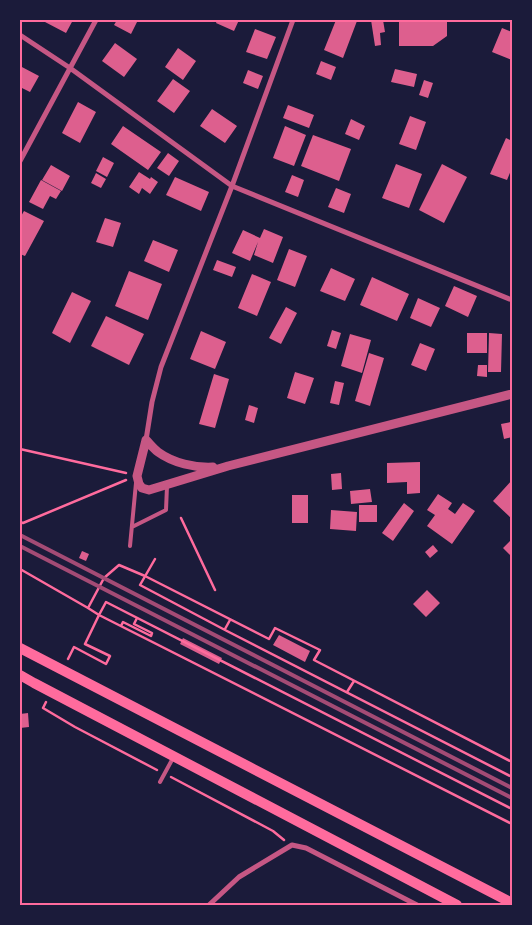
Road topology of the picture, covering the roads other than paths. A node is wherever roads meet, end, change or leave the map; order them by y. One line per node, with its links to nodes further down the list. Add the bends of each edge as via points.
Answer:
1 (96, 20): 4 (street)
2 (293, 20): 6 (street)
3 (20, 35): 4 (street)
4 (70, 68): 5 (street); 6 (street)
5 (20, 161)
6 (232, 186): 7 (street); 9 (street, via 161,367)
7 (512, 300)
8 (512, 394): 10 (street)
9 (146, 440): 10 (street, via 157,451 178,462 204,467); 11 (street)
10 (228, 466): 12 (street)
11 (137, 476): 12 (street, via 142,488 149,490); 13 (lane)
12 (167, 485): 13 (lane, via 166,510)
13 (132, 527): 14 (lane)
14 (130, 546)
15 (20, 648): 19 (main road)
16 (20, 675): 17 (main road)
17 (174, 757): 18 (lane); 22 (main road)
18 (160, 782)
19 (512, 903)
20 (209, 905): 21 (street, via 239,877 292,846 306,848)
21 (417, 905)
22 (457, 905)

